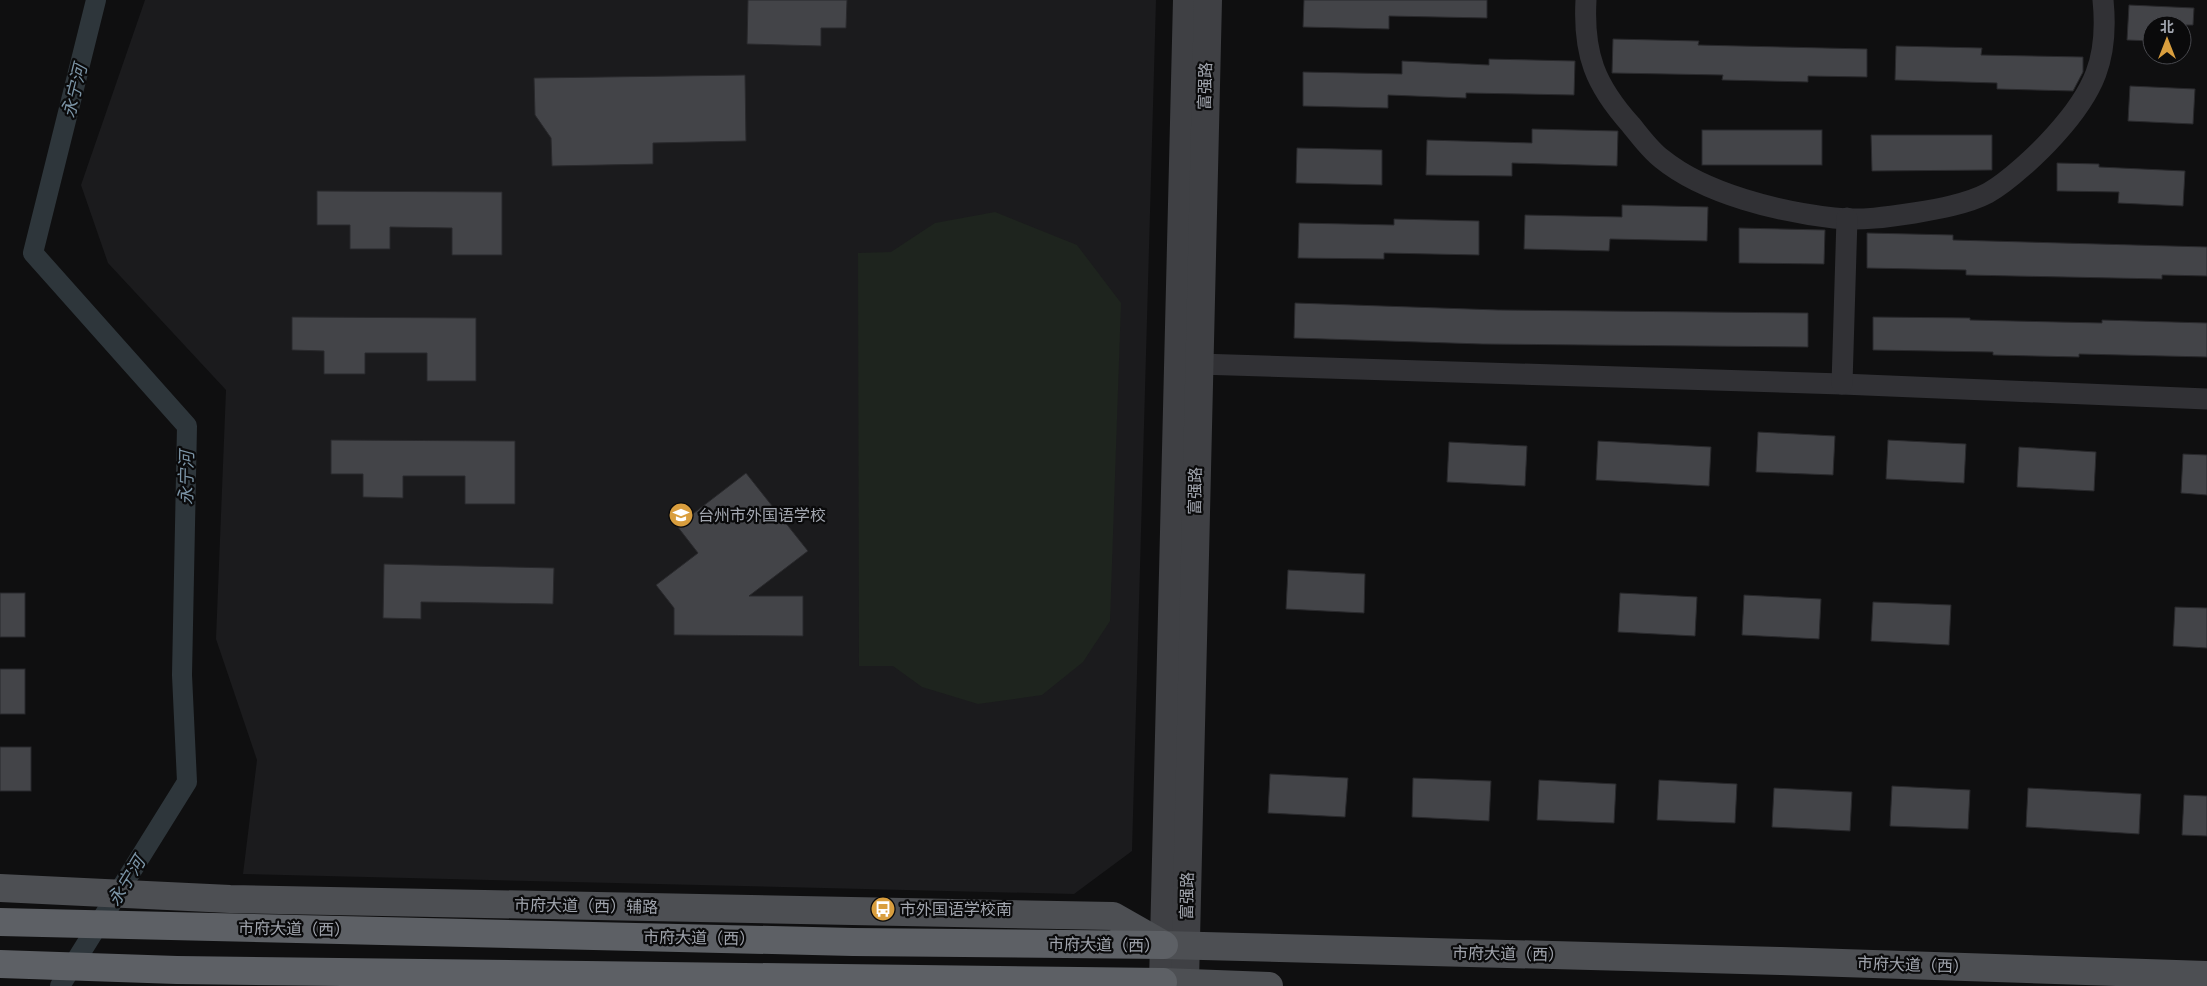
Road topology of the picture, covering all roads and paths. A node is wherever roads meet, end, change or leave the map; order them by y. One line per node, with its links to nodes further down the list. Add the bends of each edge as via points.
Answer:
1 (1187, 0): 11 (main road, 富强路)
2 (1208, 0): 6 (main road, 富强路)
3 (1586, 0): 5 (street, via 1584,27 1592,65 1609,100 1662,159 1710,188 1780,208)
4 (2103, 0): 5 (street, via 2102,50 2095,79 2077,110 2028,162 1988,193 1939,209 1896,216)
5 (1847, 218): 7 (street)
6 (1198, 364): 7 (street); 11 (main road, 富强路)
7 (1842, 384): 8 (street)
8 (2207, 399)
9 (11, 889): 11 (main road, 市府大道（西）辅路, via 230,899 1113,916)
10 (0, 922): 11 (highway, 市府大道（西）, via 843,942)
11 (1175, 946): 13 (main road, 市府大道（西）, via 1791,961); 14 (main road, 富强路)
12 (0, 964): 14 (highway, via 177,970)
13 (2207, 976)
14 (1168, 983): 15 (main road)
15 (1269, 986)

